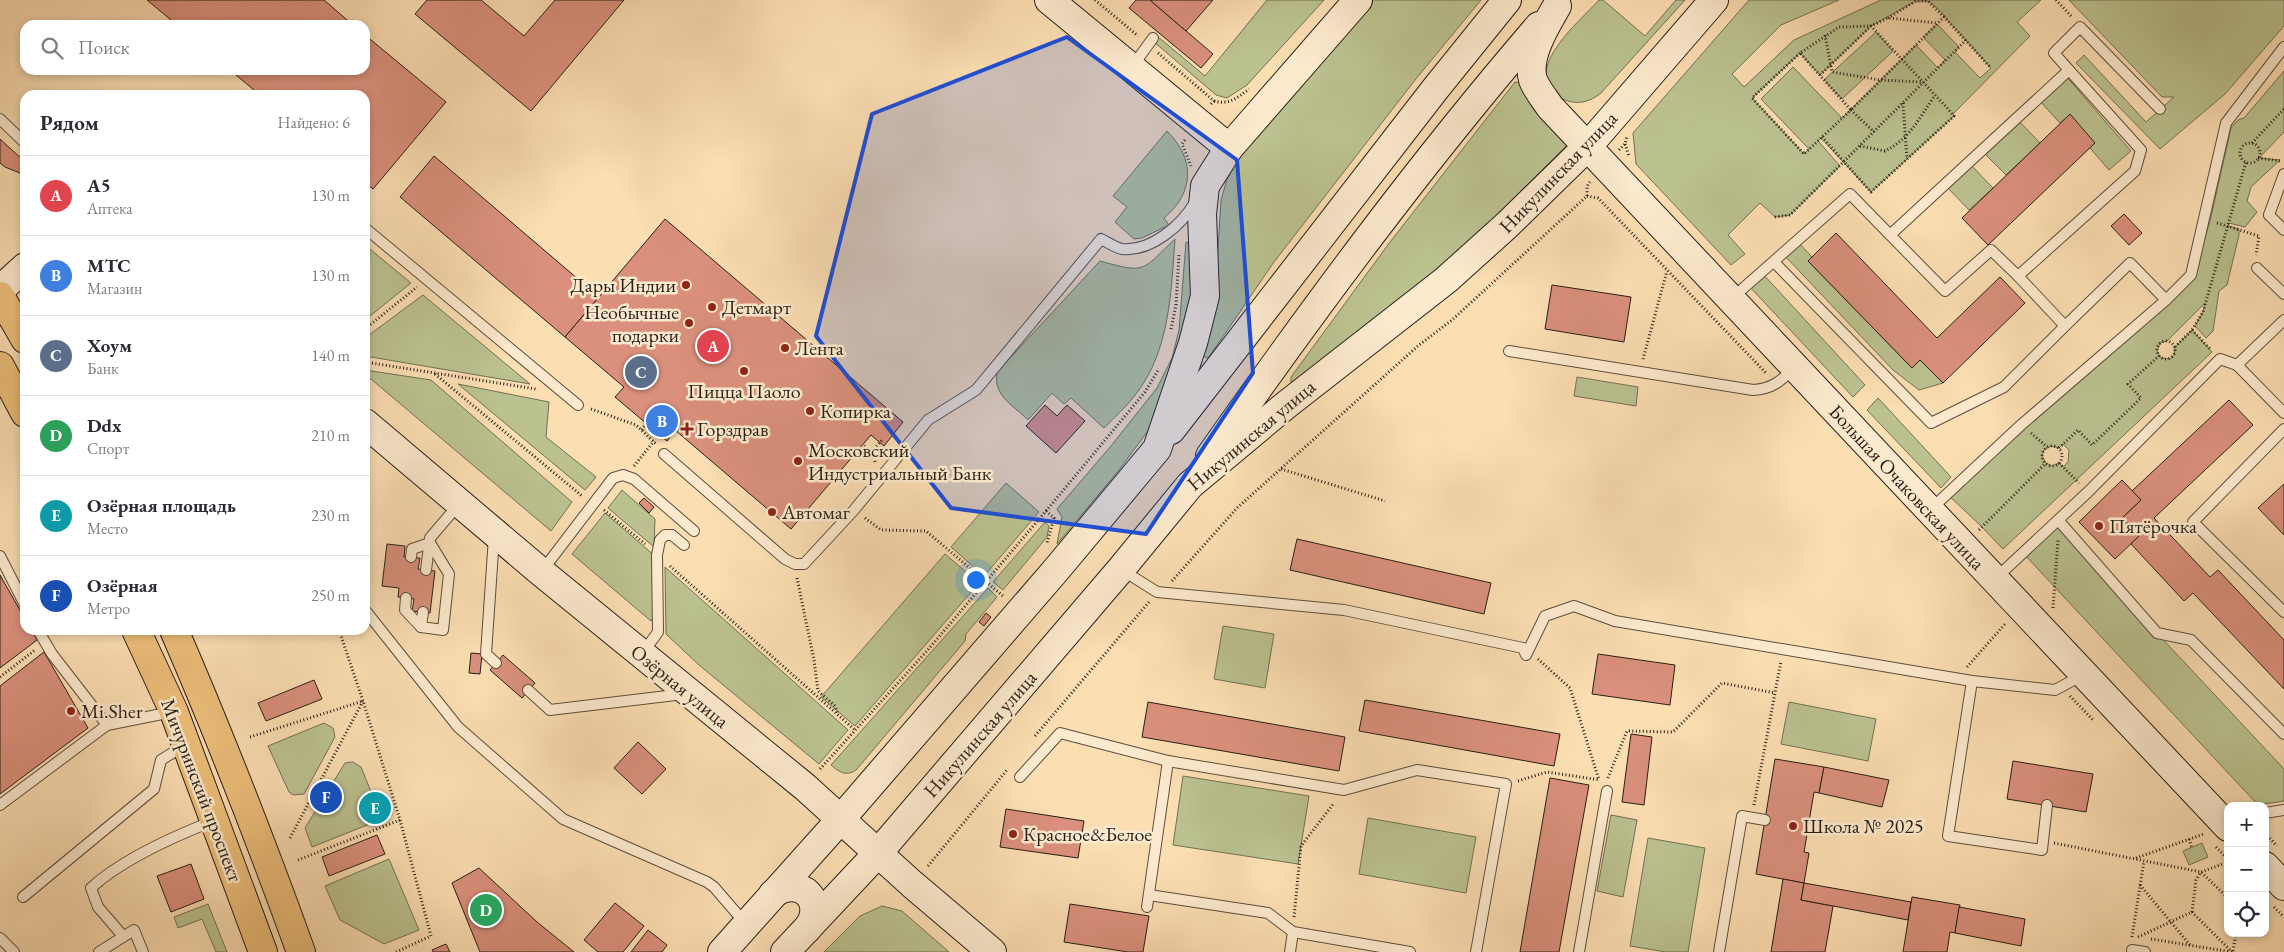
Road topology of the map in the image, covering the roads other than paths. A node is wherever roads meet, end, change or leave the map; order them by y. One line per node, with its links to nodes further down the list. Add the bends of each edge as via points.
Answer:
1 (1049, 0): 8 (street)
2 (1358, 0): 13 (street)
3 (1507, 0): 43 (street)
4 (1714, 0): 14 (street, Никулинская улица)
5 (1559, 3): 14 (street, Большая Очаковская улица, via 1538,40 1532,78 1550,107); 45 (street, via 1468,108 1372,232)
6 (1153, 38): 8 (lane)
7 (2284, 47): 30 (lane, via 2226,122 2191,275)
8 (1132, 68): 13 (street)
9 (2070, 70): 10 (lane, via 2054,53 2080,27); 21 (lane); 25 (lane, via 2141,150 2135,171)
10 (2160, 109)
11 (0, 119): 12 (lane)
12 (20, 138)
13 (1229, 148): 16 (street)
14 (1596, 156): 29 (street, Большая Очаковская улица); 45 (street, Никулинская улица)
15 (2284, 174): 18 (lane)
16 (1205, 186): 43 (street, via 1202,214 1205,296 1193,343); 44 (lane, via 1176,228 1140,248 1121,249 1101,239 976,390 928,420 854,510 804,564 795,564 785,558)
17 (2284, 198): 18 (lane)
18 (2269, 215): 19 (lane)
19 (2284, 230)
20 (370, 232): 39 (lane)
21 (1890, 235): 22 (lane, via 1850,194); 25 (lane, via 1945,291 1991,250)
22 (1774, 262): 29 (lane); 32 (lane, via 1931,424 2004,387)
23 (2257, 268): 27 (lane)
24 (20, 272): 26 (street)
25 (2018, 276): 32 (lane)
26 (0, 290)
27 (2284, 294)
28 (0, 296): 33 (main road)
29 (1730, 300): 37 (street, Большая Очаковская улица)
30 (2166, 300): 32 (lane, via 2130,263); 47 (lane, via 2021,425)
31 (2284, 320): 35 (lane)
32 (2065, 326)
33 (20, 330)
34 (1509, 351): 37 (lane, via 1753,390 1778,384)
35 (2237, 365): 40 (lane); 48 (lane, via 2220,359)
36 (0, 366): 38 (main road)
37 (1794, 368): 47 (street, Большая Очаковская улица)
38 (20, 404)
39 (578, 405)
40 (2284, 413)
41 (370, 427): 46 (street, Озёрная улица)
42 (2284, 429): 62 (lane, via 2193,522)
43 (1157, 449): 85 (street)
44 (664, 454)
45 (1190, 484): 55 (street, Никулинская улица)
46 (459, 503): 50 (street, Озёрная улица); 51 (lane, via 430,538)
47 (1928, 511): 58 (street, Большая Очаковская улица)
48 (2059, 520): 58 (lane); 76 (lane, via 2157,633 2191,640)
49 (694, 531): 57 (lane, via 634,479 622,475 613,478)
50 (494, 533): 57 (street, Озёрная улица); 69 (lane, via 486,654)
51 (430, 543): 54 (lane, via 412,549); 56 (lane); 64 (lane, via 450,574 443,630)
52 (684, 545): 68 (lane, via 672,536 665,535 660,540 658,632)
53 (0, 556): 59 (lane)
54 (411, 557)
55 (1121, 569): 71 (lane, via 1157,592 1344,610 1523,648 1526,655 1545,616 1574,606 1615,621); 89 (street, Никулинская улица)
56 (426, 570)
57 (541, 572): 68 (street, Озёрная улица)
58 (1994, 580): 70 (street, Большая Очаковская улица)
59 (20, 595)
60 (406, 598): 64 (lane, via 405,610)
61 (422, 612): 64 (lane)
62 (2284, 612)
63 (370, 616): 96 (lane, via 458,727 563,820 707,882)
64 (421, 628)
65 (41, 635): 75 (lane)
66 (138, 635): 74 (main road, Мичуринский проспект)
67 (176, 635): 105 (main road, Мичуринский проспект, via 263,848)
68 (642, 655): 73 (street, Озёрная улица)
69 (496, 663)
70 (2084, 675): 71 (lane, via 2055,690); 88 (street, Большая Очаковская улица)
71 (1972, 681): 82 (lane, via 1948,836 2042,850)
72 (528, 690): 73 (lane, via 550,710)
73 (690, 693): 85 (street, Озёрная улица, via 805,787)
74 (174, 712): 75 (lane); 77 (main road, Мичуринский проспект)
75 (107, 725): 81 (lane)
76 (2284, 734)
77 (186, 744): 87 (main road, Мичуринский проспект); 94 (lane, via 161,760 154,789)
78 (1168, 761): 79 (lane, via 1060,732); 93 (lane); 111 (lane, via 1344,790 1417,770 1506,784)
79 (1020, 777)
80 (1607, 791): 112 (lane)
81 (0, 805)
82 (2047, 805)
83 (2284, 810): 84 (lane)
84 (2269, 812)
85 (840, 820): 89 (street, Озёрная улица); 92 (street)
86 (1765, 820): 113 (lane, via 1742,816)
87 (214, 821): 99 (lane, via 189,830 107,873 91,888 98,907); 104 (main road, Мичуринский проспект)
88 (2219, 823)
89 (878, 853): 97 (street, Никулинская улица); 108 (street, Озёрная улица)
90 (2272, 856): 91 (street)
91 (2284, 886)
92 (773, 894): 96 (street); 97 (street, via 787,886 803,889 809,894 815,915)
93 (1149, 895): 95 (lane); 98 (lane, via 1268,913)
94 (22, 897)
95 (1148, 908)
96 (746, 924): 106 (street)
97 (807, 929): 107 (street, Никулинская улица)
98 (1293, 932): 109 (lane); 110 (lane)
99 (124, 936): 102 (lane); 103 (lane, via 134,930)
100 (0, 938): 101 (lane)
101 (14, 952)
102 (99, 952)
103 (143, 952)
104 (263, 952)
105 (301, 952)
106 (722, 952)
107 (786, 952)
108 (992, 952)
109 (1290, 952)
110 (1410, 952)
111 (1476, 952)
112 (1579, 952)
113 (1719, 952)
114 (2132, 952): 115 (lane)
115 (2145, 952)

